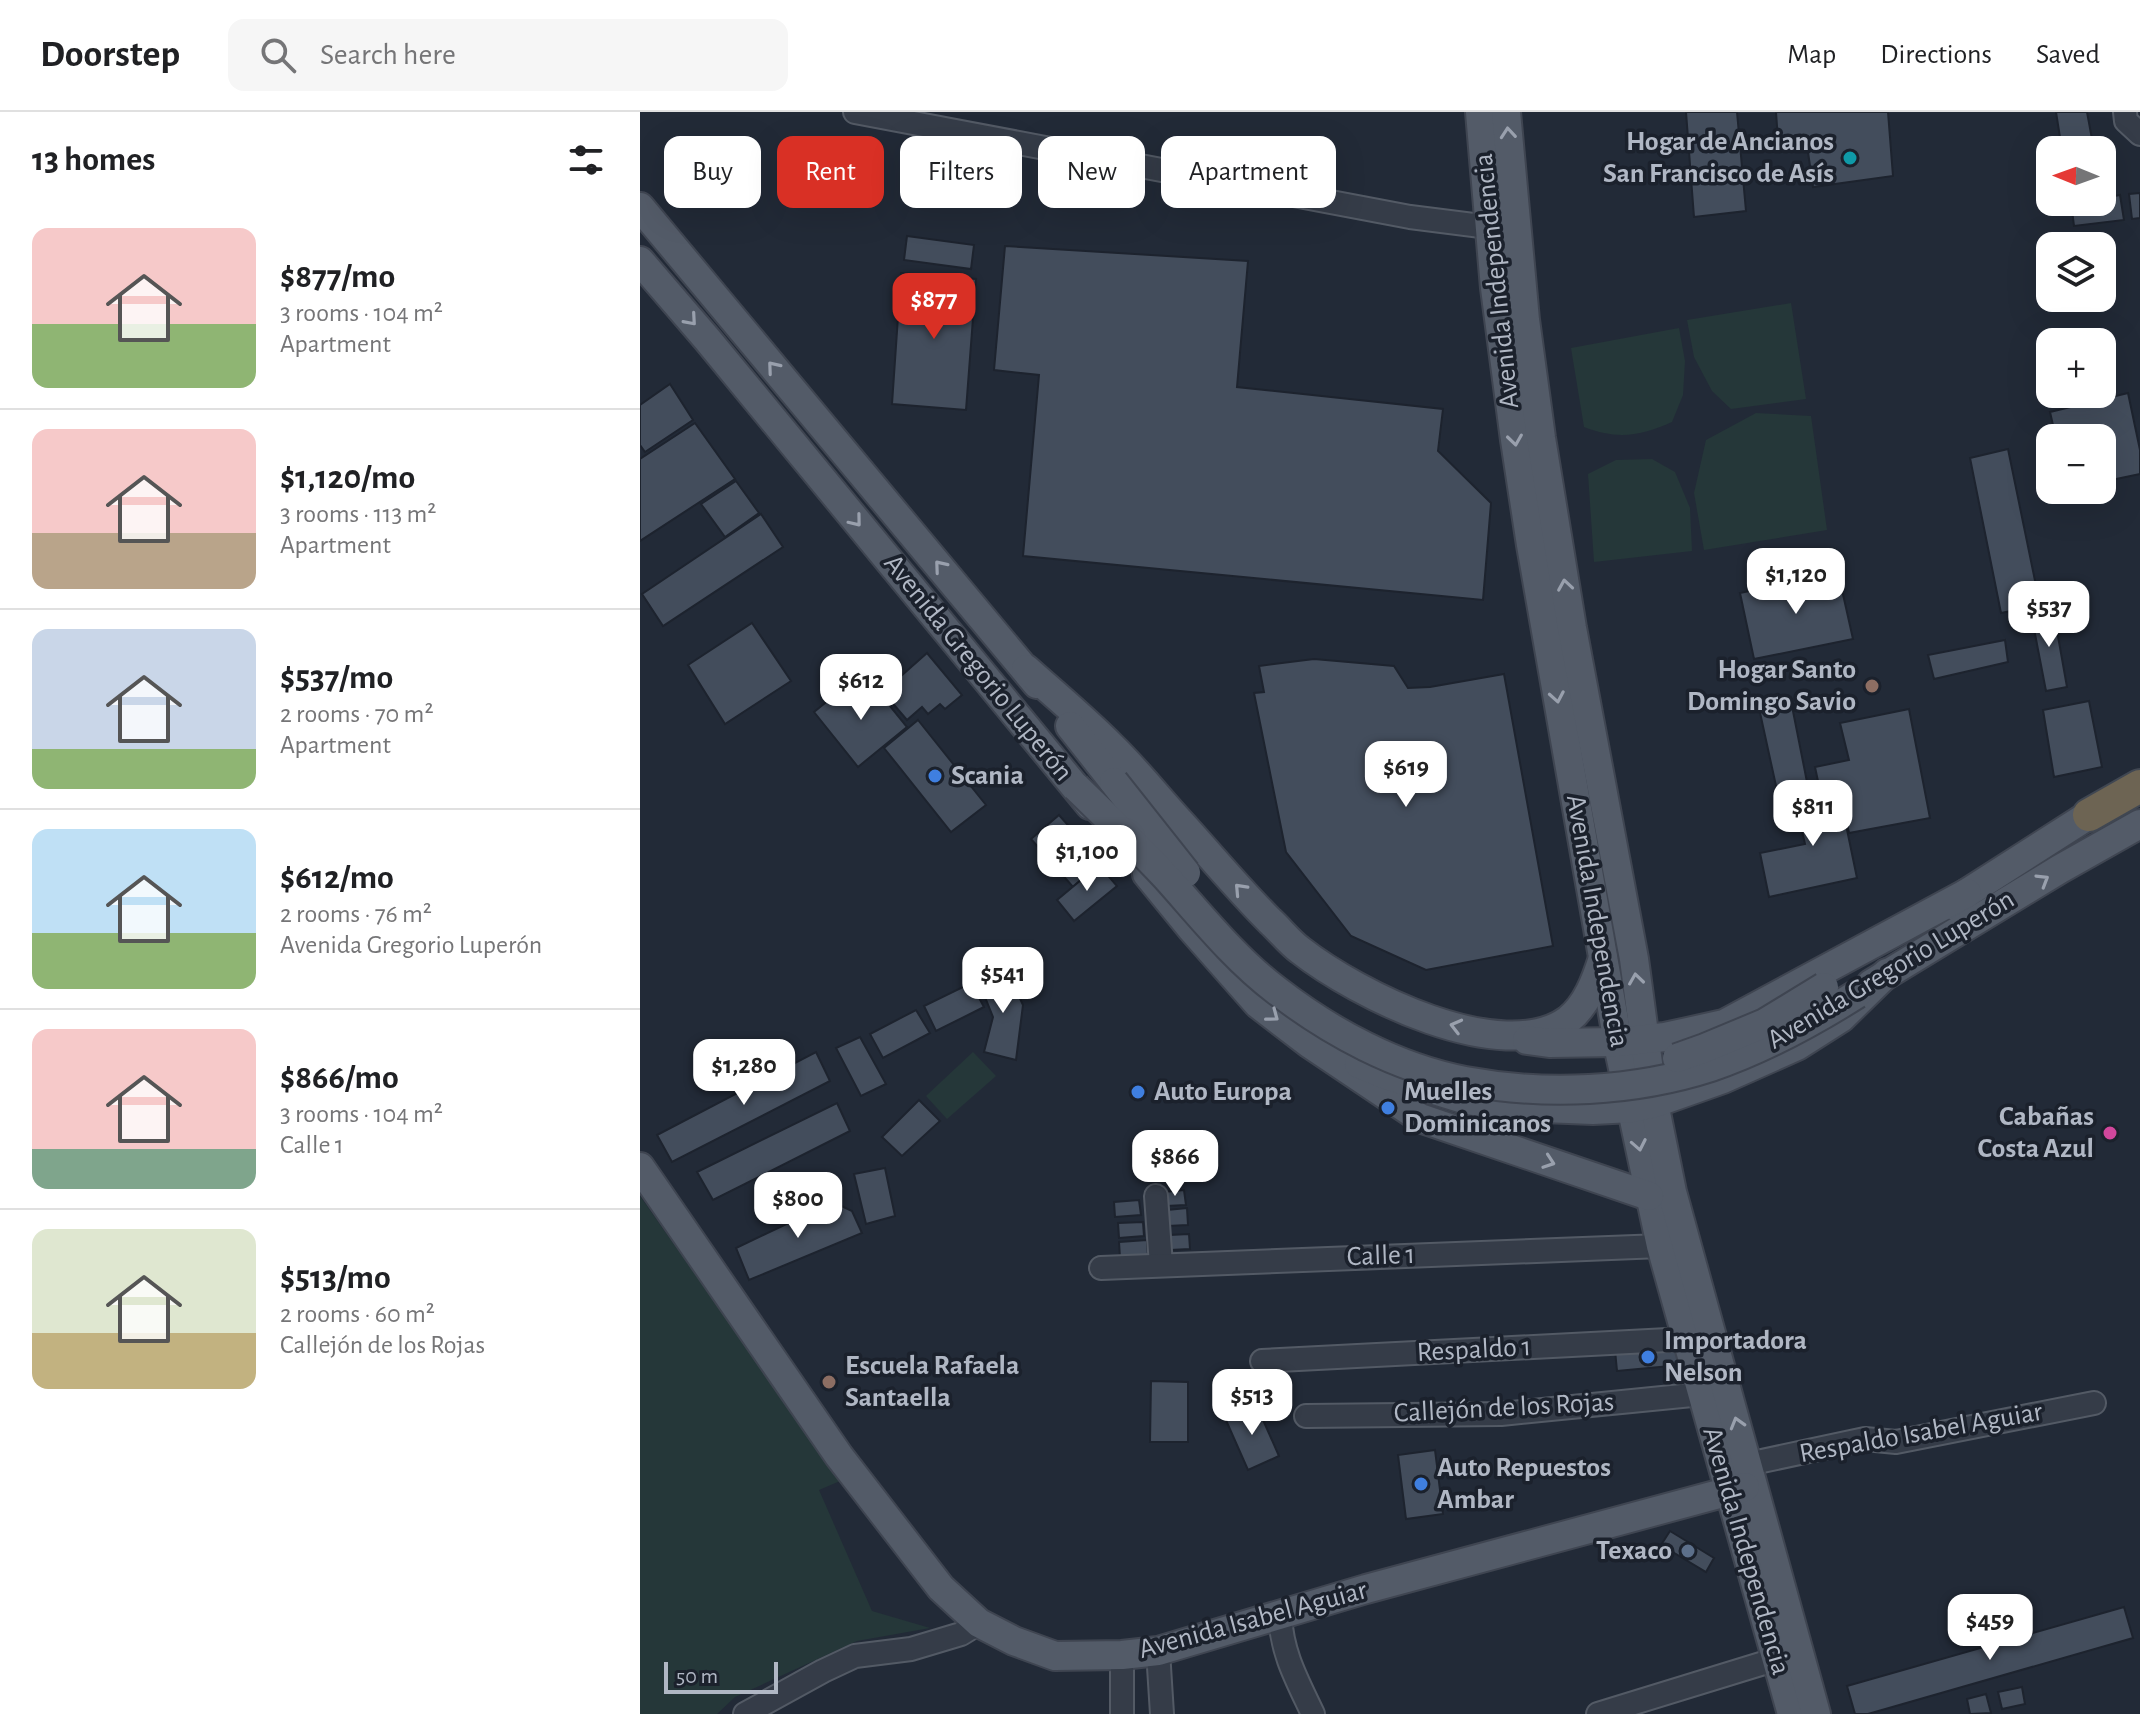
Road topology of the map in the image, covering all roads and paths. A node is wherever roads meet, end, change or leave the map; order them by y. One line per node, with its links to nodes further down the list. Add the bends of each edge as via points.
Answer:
1 (855, 112): 7 (street, via 1395,214)
2 (1480, 112): 7 (main road, Avenida Independencia)
3 (1506, 112): 7 (main road, Avenida Independencia, one-way to 3)
4 (2125, 112): 5 (street, via 2126,121)
5 (2140, 134)
6 (640, 207): 9 (main road, Avenida Gregorio Luperón, one-way to 6)
7 (1502, 226): 16 (main road, Avenida Independencia, one-way to 16, via 1505,373); 19 (main road, Avenida Independencia, one-way to 7, via 1628,923 1572,628 1525,320)
8 (640, 261): 11 (main road, Avenida Gregorio Luperón, one-way to 11)
9 (1026, 669): 15 (main road, Avenida Gregorio Luperón, bridge, via 1179,865 1255,950 1339,1014 1390,1039 1456,1060 1570,1072 1671,1060 1765,1023 1923,929); 18 (main road, one-way to 9, via 1402,1009 1299,949 1112,747)
10 (2140, 786): 13 (highway)
11 (1076, 787): 17 (main road, Avenida Gregorio Luperón, bridge, via 1275,990 1355,1041 1452,1078 1562,1089 1673,1077 1764,1046); 20 (main road, one-way to 20, via 1258,1004)
12 (2140, 792): 13 (highway)
13 (2089, 815): 15 (main road, Avenida Gregorio Luperón)
14 (2140, 824): 17 (main road, Avenida Gregorio Luperón, one-way to 14)
15 (1967, 893): 19 (main road, via 1724,1024)
16 (1604, 957): 18 (main road, via 1585,1000 1569,1019 1548,1031); 19 (main road, Avenida Independencia)
17 (1887, 973): 21 (main road, via 1841,1018 1797,1046)
18 (1501, 1036): 19 (main road, via 1549,1043)
19 (1632, 1041): 21 (main road, Avenida Independencia)
20 (1310, 1044): 21 (main road, via 1467,1100 1593,1110); 24 (main road, one-way to 24, via 1420,1118)
21 (1643, 1106): 24 (main road, Avenida Independencia, one-way to 24); 33 (main road, Avenida Independencia, one-way to 21, via 1672,1192)
22 (640, 1167): 35 (main road, Avenida Isabel Aguiar, via 839,1456 941,1588)
23 (1156, 1196): 26 (street)
24 (1649, 1196): 25 (main road, Avenida Independencia)
25 (1661, 1246): 26 (street, Calle 1); 28 (main road, Avenida Independencia)
26 (1161, 1265): 27 (street, Calle 1)
27 (1101, 1268)
28 (1687, 1339): 29 (street, Respaldo 1); 30 (main road, Avenida Independencia)
29 (1262, 1361)
30 (1702, 1394): 32 (street, Callejón de los Rojas, via 1501,1414); 33 (main road, Avenida Independencia)
31 (2094, 1403): 33 (street, Respaldo Isabel Aguiar, via 1896,1442 1865,1439)
32 (1306, 1416)
33 (1744, 1480): 34 (main road, Avenida Isabel Aguiar); 38 (main road, Avenida Independencia); 45 (main road, Avenida Independencia)
34 (1280, 1616): 36 (main road, Avenida Isabel Aguiar); 42 (street, via 1287,1658)
35 (979, 1623): 37 (main road, Avenida Isabel Aguiar, via 1055,1656); 39 (street, via 911,1649 855,1656)
36 (1158, 1651): 37 (main road, Avenida Isabel Aguiar); 41 (street)
37 (1122, 1655): 40 (street)
38 (1777, 1659): 43 (street); 44 (main road, Avenida Independencia)
39 (752, 1711)
40 (1122, 1714)
41 (1162, 1714)
42 (1313, 1714)
43 (1598, 1714)
44 (1792, 1714)
45 (1816, 1714)

